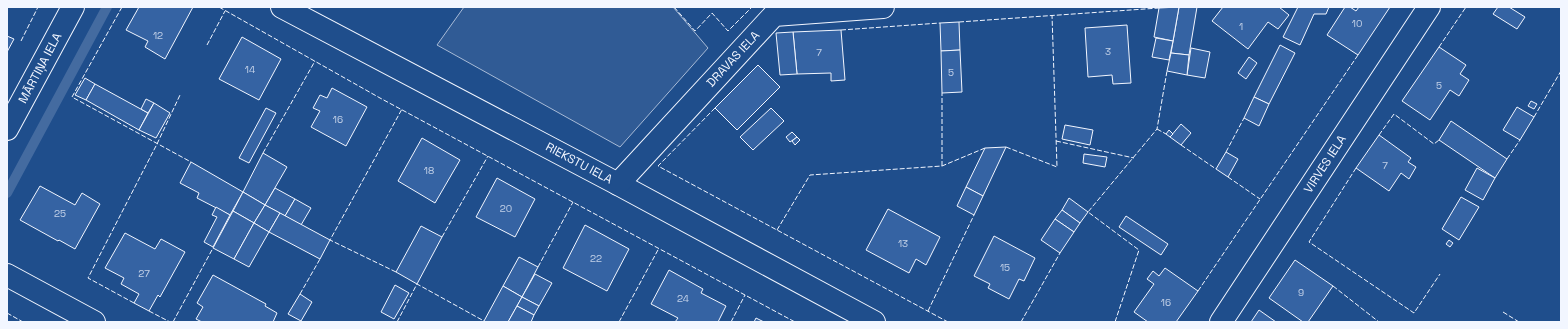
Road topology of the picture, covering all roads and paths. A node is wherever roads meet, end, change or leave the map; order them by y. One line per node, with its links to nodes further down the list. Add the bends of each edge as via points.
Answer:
1 (73, 7): 5 (street, MĀRTIŅA IELA)
2 (282, 7): 6 (street, RIEKSTU IELA)
3 (883, 7): 6 (street, DRAVAS IELA, via 774,15)
4 (1429, 7): 10 (street, VIRVES IELA)
5 (7, 129)
6 (618, 184): 9 (street, RIEKSTU IELA)
7 (7, 275): 8 (street)
8 (94, 322)
9 (874, 322)
10 (1221, 322)

